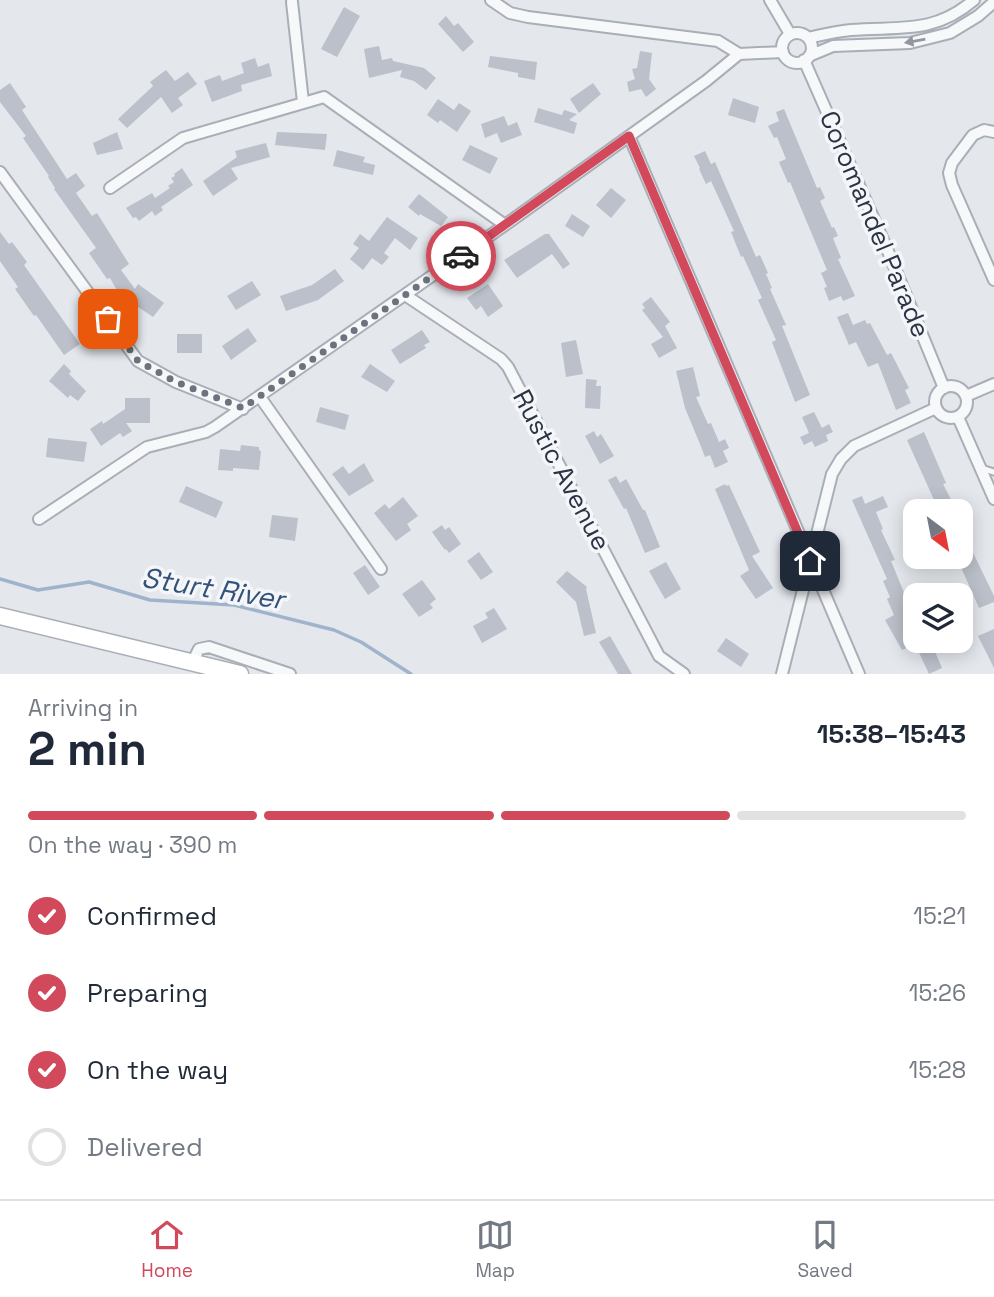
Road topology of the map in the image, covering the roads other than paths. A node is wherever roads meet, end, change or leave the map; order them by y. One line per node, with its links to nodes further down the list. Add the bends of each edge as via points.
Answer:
1 (492, 0): 9 (street, via 510,13 718,41)
2 (770, 0): 6 (street)
3 (974, 0): 7 (street, via 939,22)
4 (292, 2): 11 (street)
5 (994, 2): 10 (street, one-way to 10, via 950,33 910,43 833,46)
6 (790, 34): 7 (street); 8 (street, via 782,44)
7 (808, 38): 10 (street, via 812,47)
8 (783, 52): 9 (street); 10 (street, via 792,61)
9 (739, 54): 13 (street)
10 (807, 58): 20 (street, Coromandel Parade)
11 (303, 103): 15 (street, via 183,138); 16 (street, via 324,97)
12 (994, 132): 17 (street, via 974,135 949,173)
13 (629, 136): 16 (street); 30 (street)
14 (0, 172): 23 (street, via 138,361 176,382)
15 (110, 188)
16 (505, 225): 18 (street)
17 (994, 280)
18 (405, 295): 22 (street); 36 (street, Rustic Avenue, via 508,367 659,656)
19 (994, 384): 21 (street)
20 (944, 388): 21 (street, via 954,386); 24 (street, via 935,398)
21 (966, 396): 25 (street, via 965,410)
22 (260, 397): 23 (street); 31 (street)
23 (243, 408): 29 (street, via 206,432 147,447)
24 (936, 408): 25 (street, via 942,416); 30 (street, via 854,446 841,459 832,474)
25 (958, 417): 26 (street)
26 (981, 468): 27 (lane); 28 (street)
27 (994, 472)
28 (994, 499)
29 (39, 519)
30 (810, 561): 37 (street); 38 (street)
31 (381, 569)
32 (0, 616): 33 (main road)
33 (193, 661): 34 (main road); 35 (street, via 199,649 209,647)
34 (240, 674)
35 (290, 674)
36 (684, 674)
37 (782, 674)
38 (859, 674)

